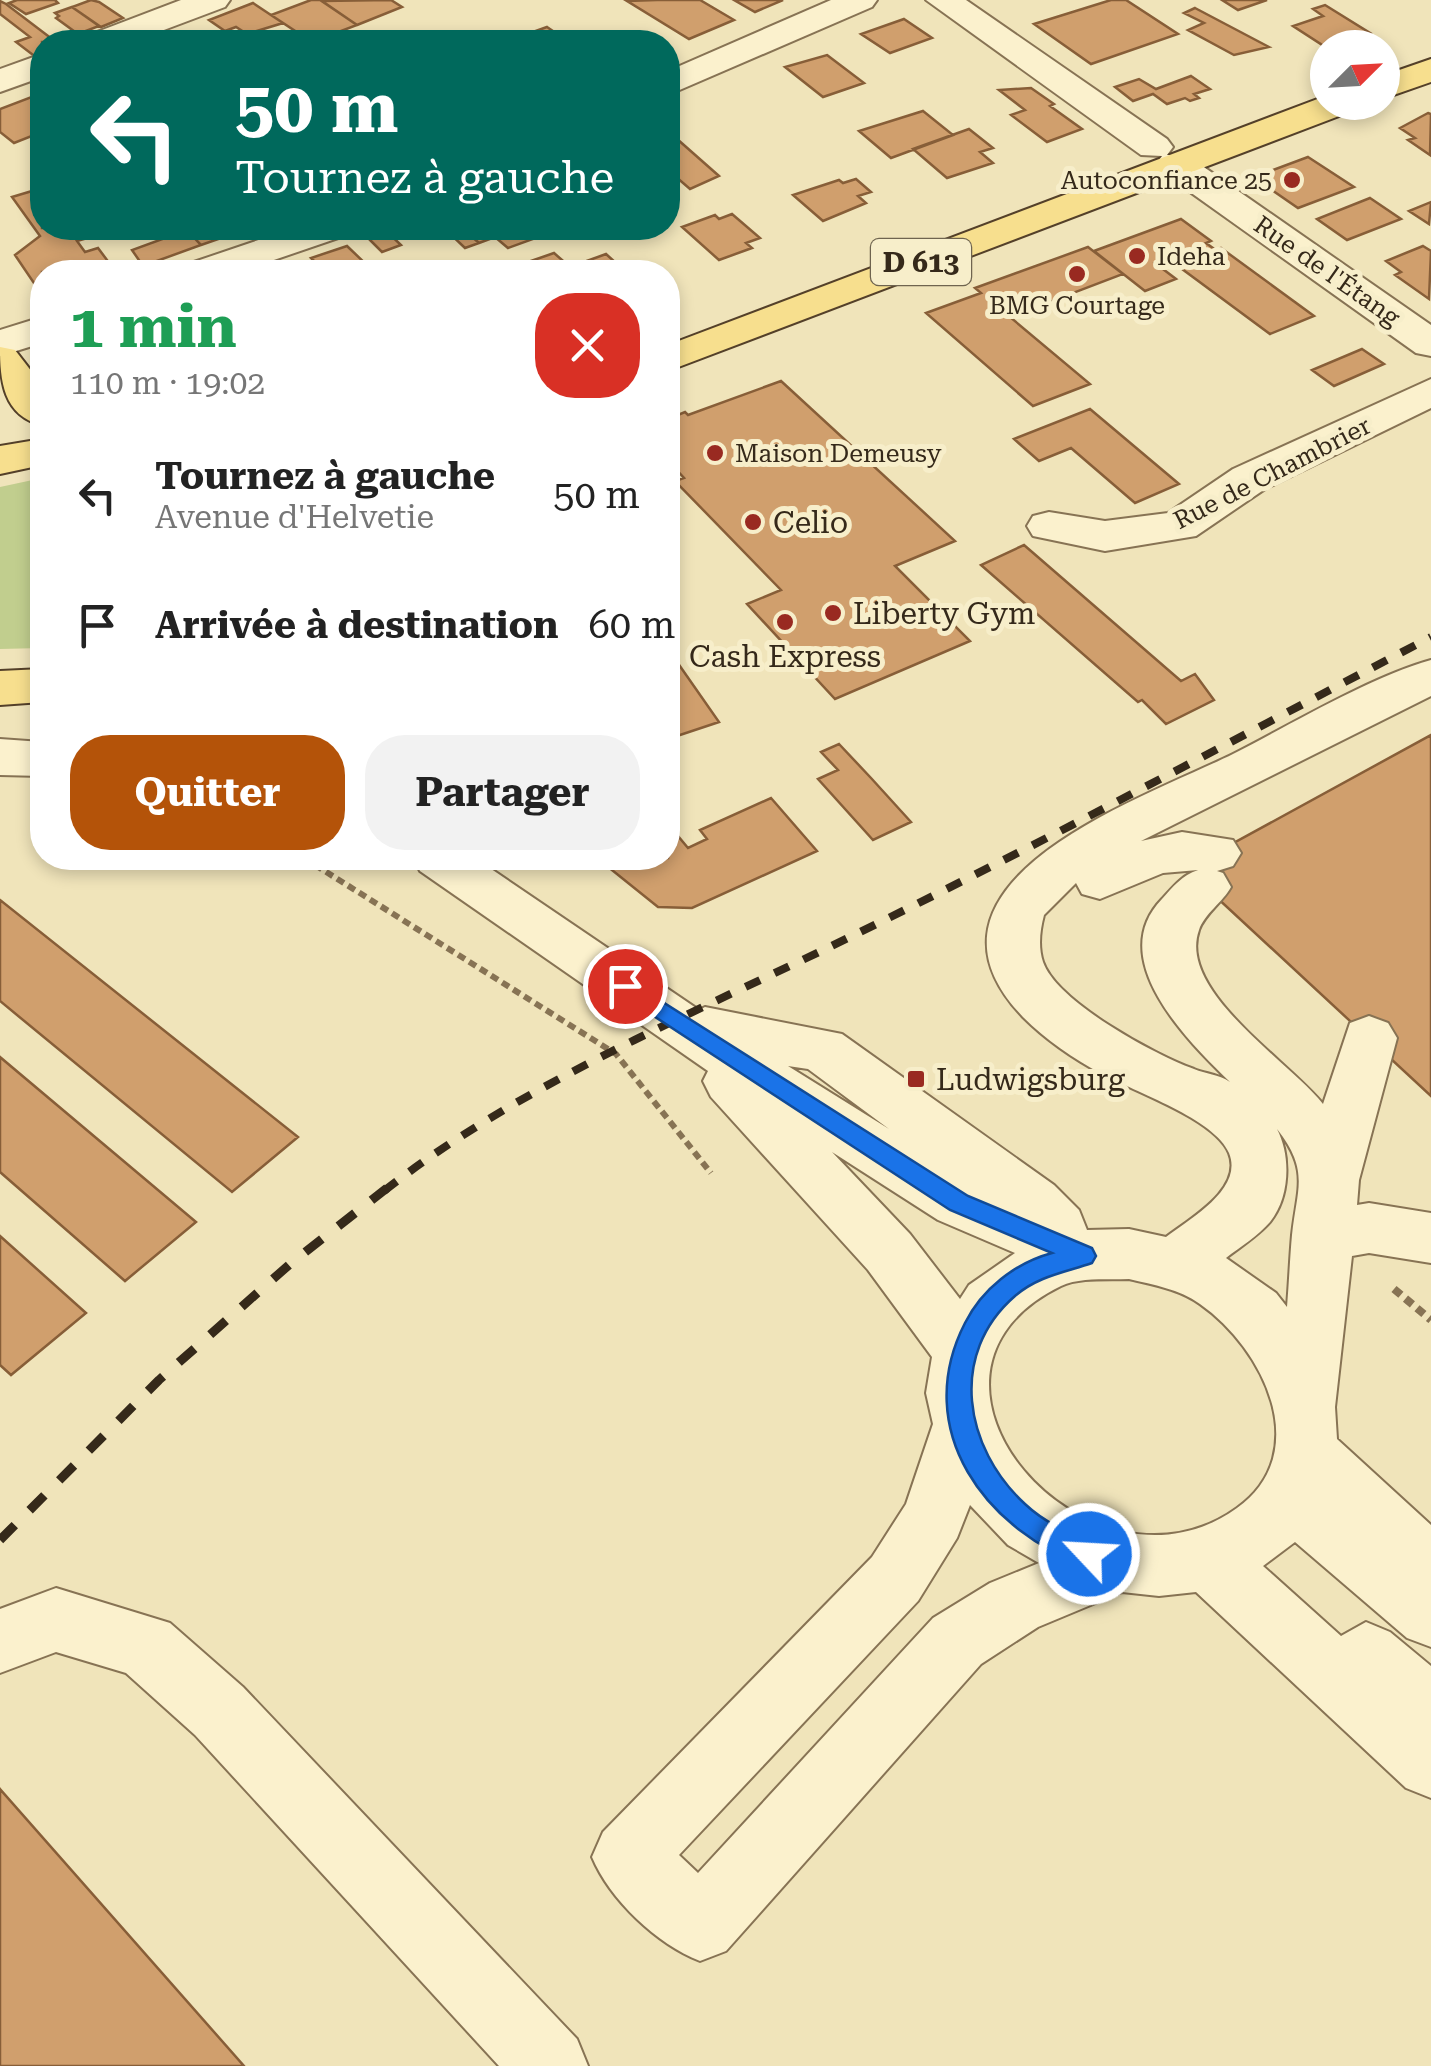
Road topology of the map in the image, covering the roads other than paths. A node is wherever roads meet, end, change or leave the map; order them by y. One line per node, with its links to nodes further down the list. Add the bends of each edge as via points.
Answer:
1 (213, 0): 4 (street)
2 (860, 0): 9 (street)
3 (942, 0): 14 (street, Rue de l'Étang)
4 (133, 30)
5 (1431, 46): 6 (main road)
6 (1400, 57)
7 (30, 70): 10 (street)
8 (1431, 70): 11 (main road)
9 (680, 79)
10 (0, 81)
11 (1400, 81)
12 (1310, 91): 14 (main road, D 613)
13 (1310, 111): 14 (main road, D 613)
14 (1158, 151): 17 (main road, D 613); 20 (street, Rue de l'Étang); 21 (main road, D 613)
15 (295, 240): 16 (street)
16 (237, 260)
17 (680, 320)
18 (30, 333): 19 (street)
19 (0, 344)
20 (1431, 344)
21 (680, 354)
22 (0, 359): 24 (main road)
23 (1431, 392): 27 (street, Rue de Chambrier, via 1249,479 1180,526 1105,536)
24 (30, 397)
25 (30, 454): 26 (main road)
26 (0, 460)
27 (1049, 526)
28 (1431, 676): 36 (street, via 1126,828 1060,867 1020,908 1013,942 1020,976 1053,1011 1104,1048)
29 (0, 757): 30 (street)
30 (30, 758)
31 (428, 870): 33 (street)
32 (456, 870): 33 (street)
33 (578, 954): 34 (street)
34 (678, 1024): 39 (street, via 959,1203); 41 (street, via 889,1252)
35 (1369, 1038): 37 (street)
36 (1231, 1113): 37 (street, via 1064,992 1042,953 1042,922 1066,898 1156,852 1190,849 1210,870 1171,928 1171,975 1320,1143); 40 (street, via 1253,1138 1260,1160 1250,1204)
37 (1326, 1208): 38 (street, via 1370,1228); 43 (street)
38 (1431, 1238)
39 (1084, 1256): 40 (street, via 1130,1254); 41 (street, via 1043,1266 1008,1287 981,1316)
40 (1176, 1264): 43 (street, via 1222,1285 1262,1318 1290,1358)
41 (963, 1351): 42 (street, via 957,1389)
42 (962, 1428): 45 (street, via 982,1474 1017,1514 1063,1545); 45 (street, via 934,1517 895,1579 628,1857 700,1926 957,1641 1014,1605)
43 (1302, 1451): 44 (street, via 1268,1525); 46 (street); 47 (street)
44 (1222, 1553): 45 (street, via 1162,1567); 49 (street); 50 (street)
45 (1116, 1563)
46 (1431, 1568)
47 (1431, 1615)
48 (0, 1641): 51 (street, via 56,1620 146,1646 219,1712)
49 (1431, 1710)
50 (1431, 1763)
51 (550, 2066)

